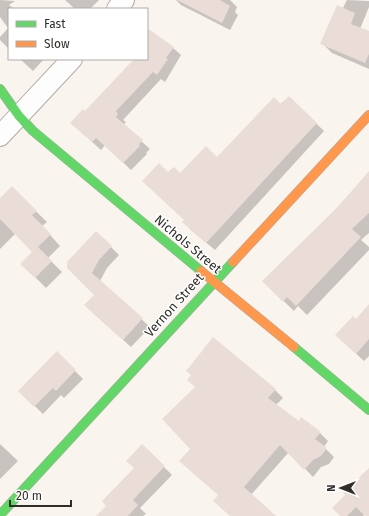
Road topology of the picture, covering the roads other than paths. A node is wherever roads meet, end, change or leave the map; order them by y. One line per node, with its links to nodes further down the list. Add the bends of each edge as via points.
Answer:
1 (124, 0): 2 (street)
2 (118, 8)
3 (71, 60): 6 (street)
4 (0, 89): 6 (street, Nichols Street)
5 (369, 115): 8 (street, Vernon Street)
6 (19, 116): 7 (street); 8 (street, Nichols Street, via 33,131)
7 (0, 136)
8 (213, 282): 9 (street, Nichols Street); 10 (street, Vernon Street)
9 (369, 410)
10 (0, 515)

